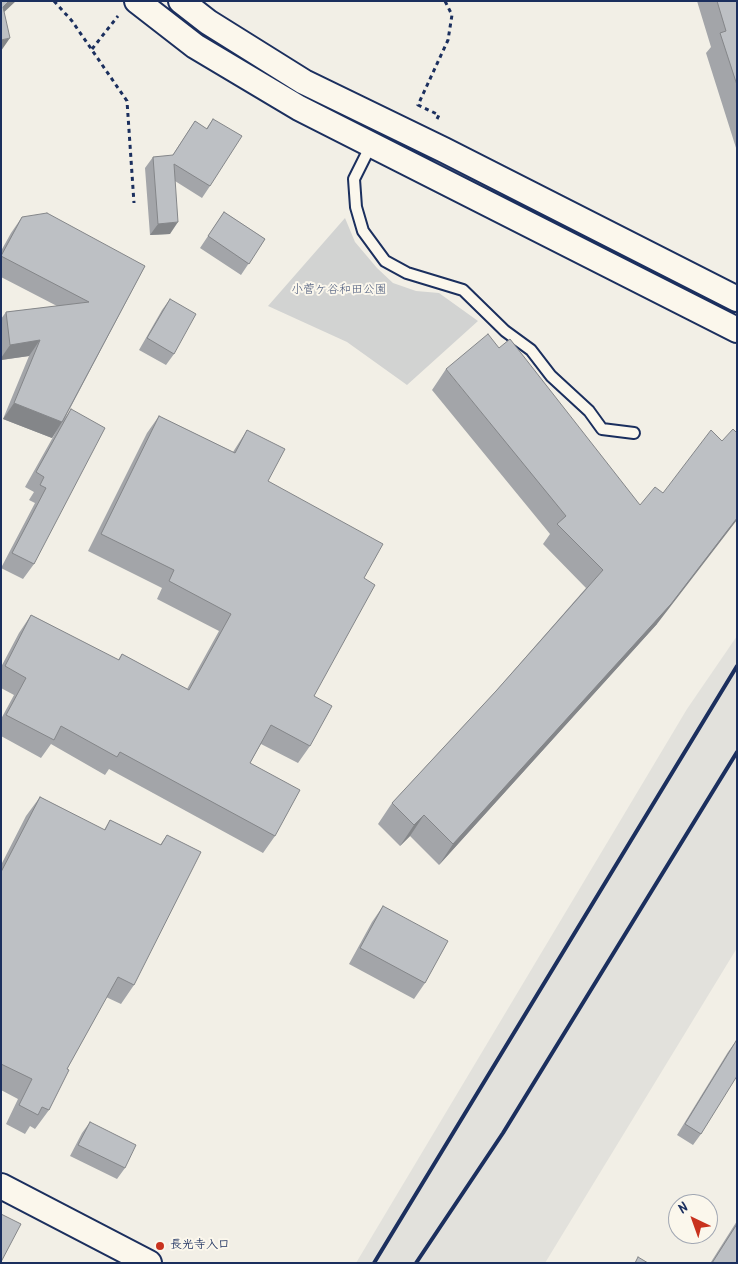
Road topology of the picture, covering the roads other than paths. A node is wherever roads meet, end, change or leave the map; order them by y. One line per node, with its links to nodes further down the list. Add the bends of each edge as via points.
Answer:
1 (181, 1): 4 (street, via 208,22 304,82)
2 (130, 5): 3 (street, via 299,108)
3 (371, 145): 5 (street); 6 (lane, via 354,179 356,207 363,231 385,261 407,273 463,290 505,331 530,350 602,429)
4 (737, 299)
5 (737, 330)
6 (634, 433)
7 (1, 1186): 8 (street)
8 (149, 1263)

